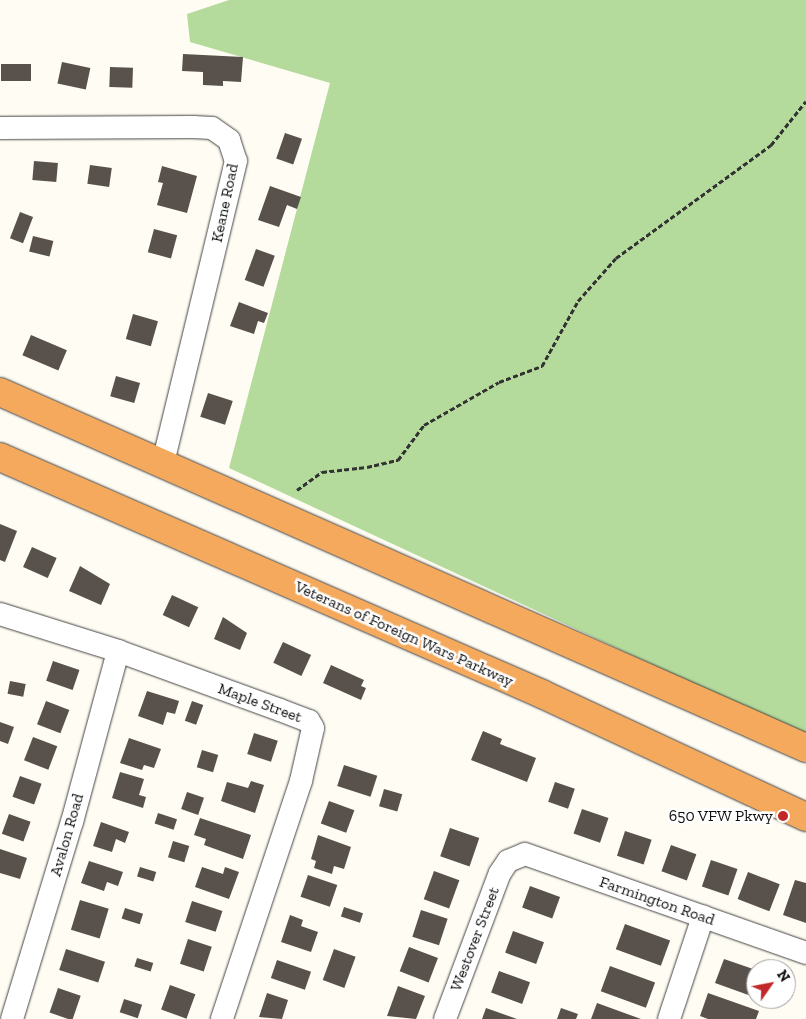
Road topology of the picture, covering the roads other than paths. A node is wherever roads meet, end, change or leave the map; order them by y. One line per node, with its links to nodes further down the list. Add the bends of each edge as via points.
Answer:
1 (0, 128): 4 (street, Keane Road, via 193,127 212,128 229,140 236,161)
2 (0, 392): 4 (highway)
3 (0, 457): 8 (highway, Veterans of Foreign Wars Parkway, via 542,694)
4 (163, 463): 7 (highway)
5 (0, 614): 6 (street, Maple Street)
6 (118, 651): 12 (street, Avalon Road, via 72,822); 13 (street, Maple Street, via 309,721 313,728 301,781)
7 (806, 748)
8 (806, 816)
9 (508, 861): 10 (street, Farmington Road, via 525,854); 14 (street, Westover Street, via 500,873)
10 (703, 917): 11 (street, Farmington Road); 15 (street)
11 (806, 953)
12 (12, 1019)
13 (222, 1019)
14 (445, 1019)
15 (669, 1019)

